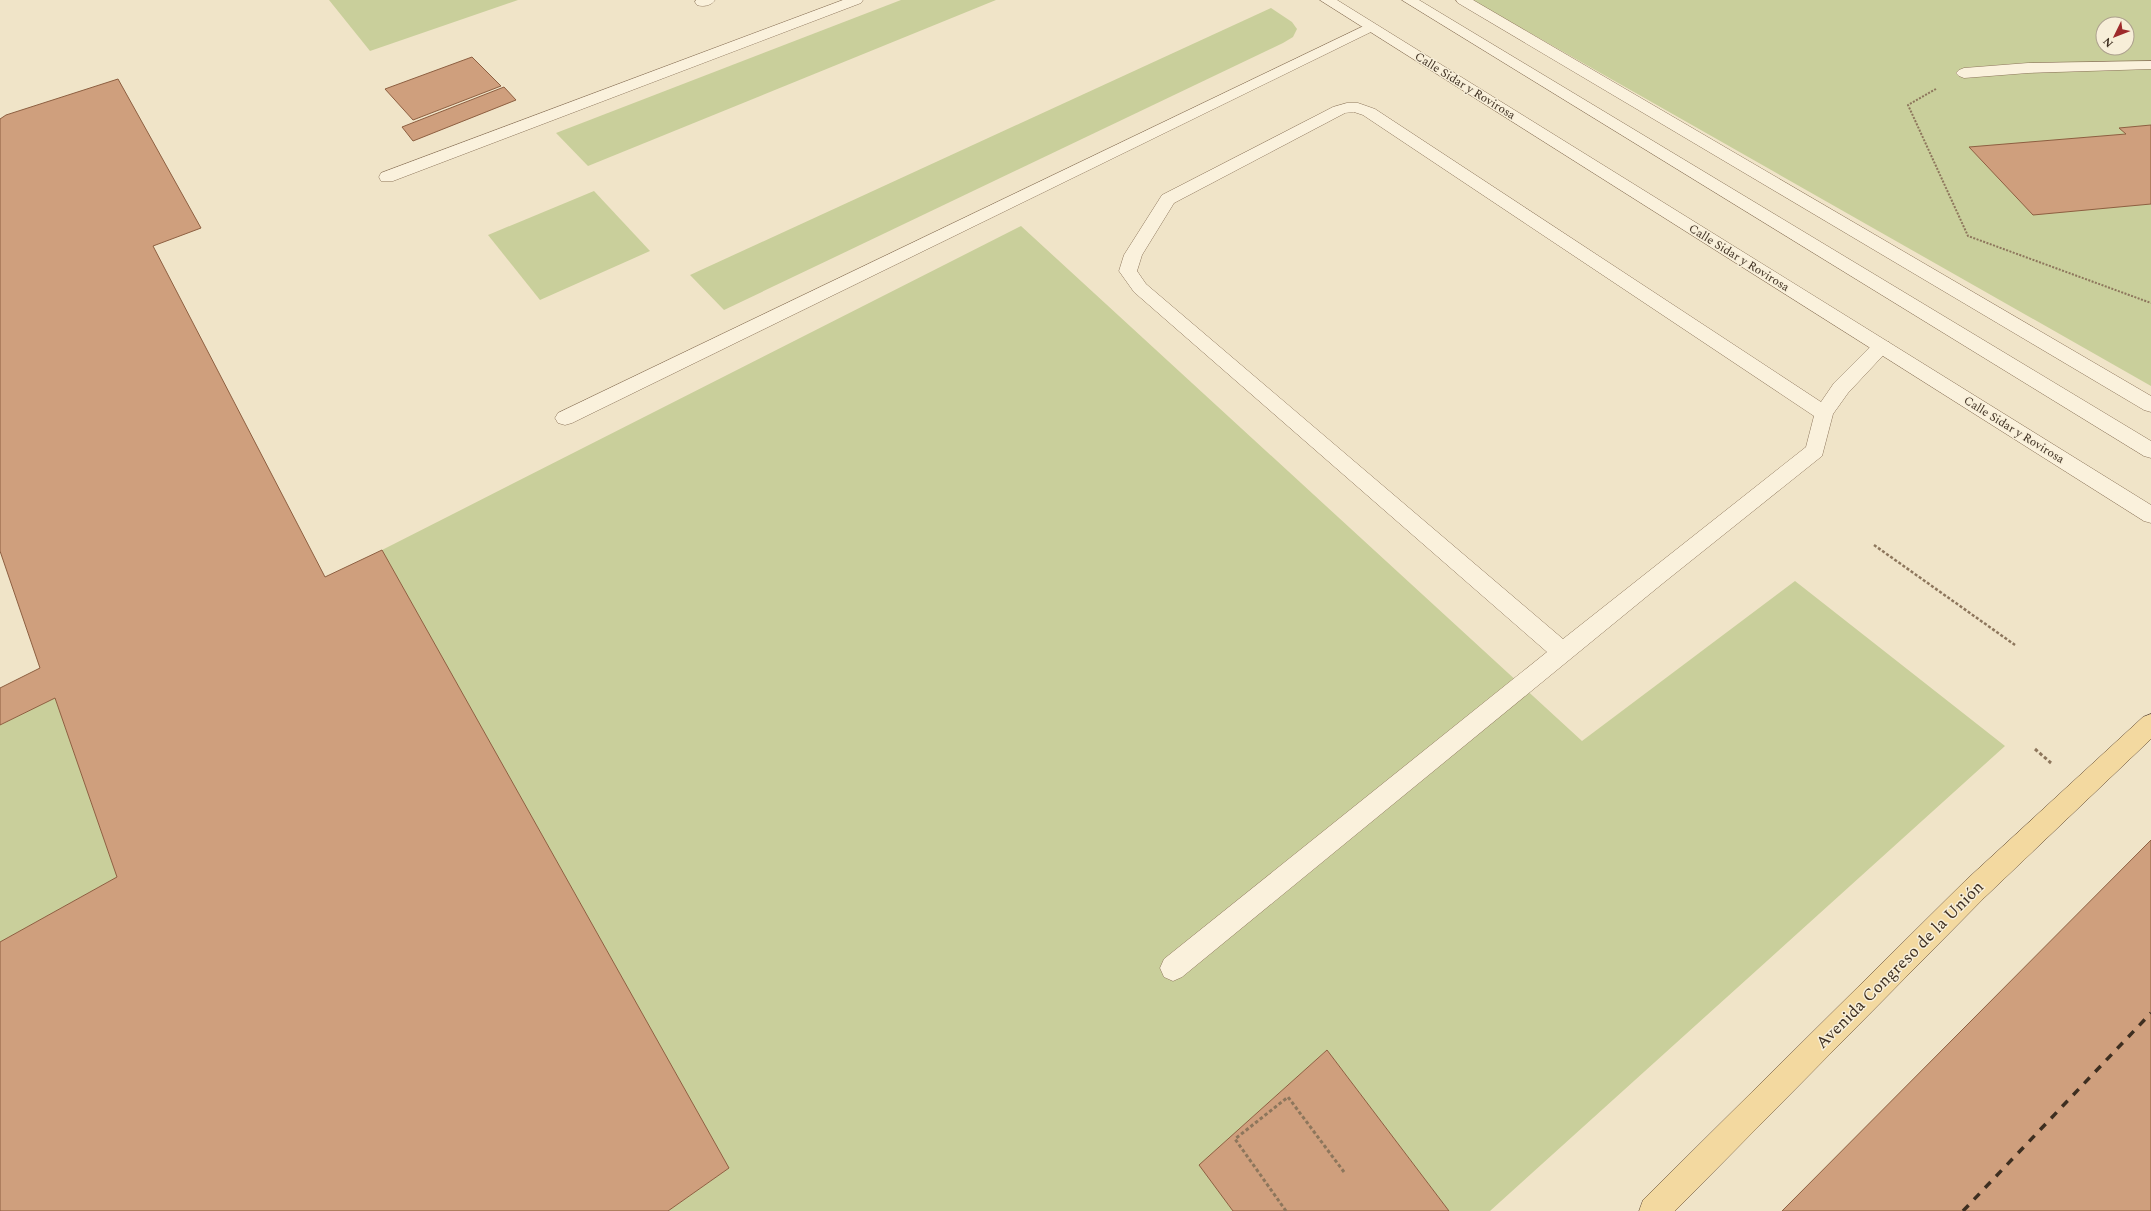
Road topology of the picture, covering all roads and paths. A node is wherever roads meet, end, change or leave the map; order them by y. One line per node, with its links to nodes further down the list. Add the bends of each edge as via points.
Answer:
1 (856, 0): 8 (street)
2 (1328, 0): 5 (street, Calle Sidar y Rovirosa)
3 (1409, 0): 14 (street)
4 (1463, 0): 11 (street)
5 (1370, 27): 10 (street, Calle Sidar y Rovirosa); 13 (street)
6 (2151, 65): 7 (street, via 2028,68)
7 (1964, 73): 9 (path, via 1908,105 1968,236)
8 (386, 177)
9 (2151, 303)
10 (1882, 347): 12 (street, via 1841,388); 15 (street, Calle Sidar y Rovirosa)
11 (2151, 405)
12 (1824, 413): 18 (street, via 1815,451); 18 (street, via 1360,108 1348,107 1321,119 1168,199 1133,255 1128,271 1140,288)
13 (565, 418)
14 (2151, 451)
15 (2151, 515)
16 (1874, 545): 17 (path)
17 (2015, 645)
18 (1563, 652): 20 (street)
19 (2151, 724): 23 (main road, Avenida Congreso de la Unión, via 1975,889)
20 (1173, 968)
21 (1344, 1172): 22 (path, via 1288,1097 1235,1139)
22 (1286, 1211)
23 (1654, 1211)

